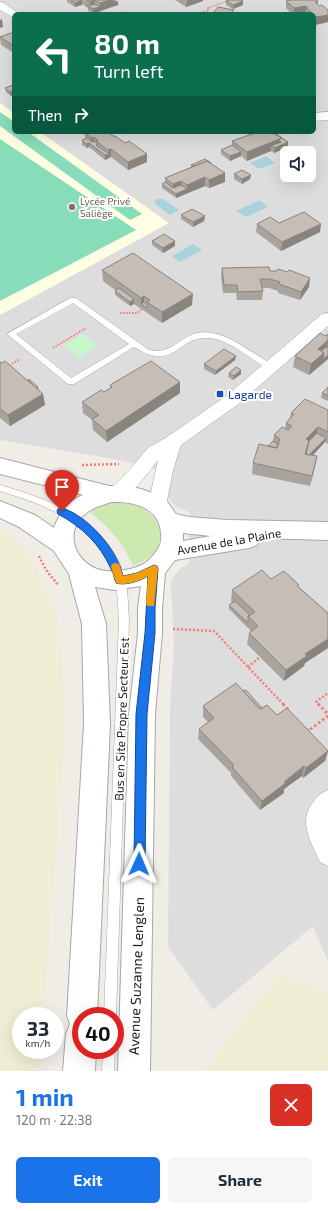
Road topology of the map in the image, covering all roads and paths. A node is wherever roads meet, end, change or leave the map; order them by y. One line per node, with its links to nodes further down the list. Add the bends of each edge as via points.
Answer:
1 (232, 2): 3 (path, via 230,0 207,8 210,10)
2 (0, 5): 4 (street)
3 (204, 12)
4 (12, 14)
5 (328, 116): 6 (street)
6 (316, 117)
7 (142, 310): 9 (path, via 137,313 121,313)
8 (328, 318): 14 (street)
9 (102, 321): 10 (path); 12 (lane); 13 (lane, via 72,300 11,334)
10 (70, 337): 11 (path); 13 (path, via 44,353)
11 (73, 340)
12 (134, 344): 13 (lane, via 71,382); 14 (lane, via 144,352 160,354 197,336 208,334 222,338)
13 (35, 354): 15 (path, via 27,355)
14 (271, 367): 16 (street, via 230,401)
15 (3, 369)
16 (173, 442): 21 (street, via 154,453 130,481); 23 (street, via 165,464)
17 (126, 463): 18 (path)
18 (81, 465)
19 (0, 466): 21 (street)
20 (0, 488): 24 (lane, Bus en Site Propre Secteur Est, via 53,507)
21 (112, 494): 23 (street, Avenue de la Plaine, via 138,496); 24 (street, via 87,502)
22 (0, 509): 27 (street, via 27,521)
23 (163, 513): 25 (street, Avenue de la Plaine, via 189,526); 28 (street, Avenue Suzanne Lenglen, via 171,526 172,539)
24 (70, 516): 27 (street, via 64,525); 31 (lane, Bus en Site Propre Secteur Est, via 102,543 117,570)
25 (290, 531): 26 (street, Avenue de la Plaine); 28 (street, Avenue de la Plaine)
26 (328, 531)
27 (62, 545): 30 (street, via 66,556)
28 (161, 561): 31 (street, Avenue de la Plaine, via 139,577); 50 (street, Avenue Suzanne Lenglen, via 150,608 142,714)
29 (46, 570): 32 (path)
30 (79, 570): 31 (street, Avenue de la Plaine, via 105,580); 44 (street, via 94,624 97,724)
31 (119, 581): 45 (lane, Bus en Site Propre Secteur Est, via 124,621)
32 (61, 588)
33 (173, 629): 35 (path, via 214,631)
34 (260, 657): 35 (path)
35 (248, 667): 37 (path)
36 (328, 693): 38 (path, via 316,702)
37 (293, 715)
38 (328, 715): 40 (path)
39 (303, 725): 40 (path)
40 (308, 731): 41 (path)
41 (305, 733)
42 (328, 801): 43 (street, via 317,816 318,829)
43 (328, 854)
44 (82, 1007)
45 (110, 1007)
46 (80, 1059): 48 (street)
47 (109, 1059): 49 (lane)
48 (79, 1071)
49 (108, 1071)
50 (134, 1071)

